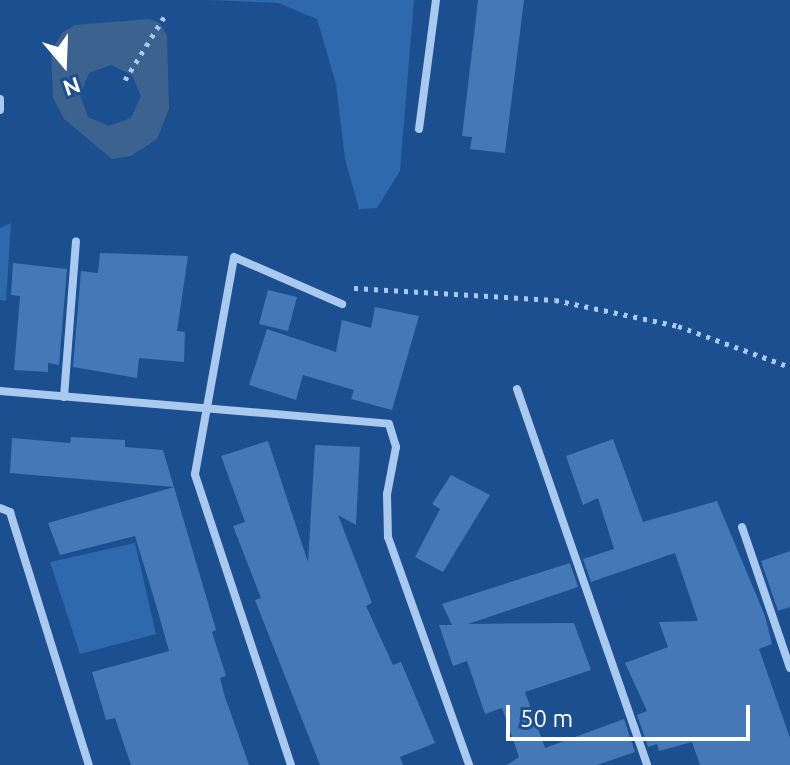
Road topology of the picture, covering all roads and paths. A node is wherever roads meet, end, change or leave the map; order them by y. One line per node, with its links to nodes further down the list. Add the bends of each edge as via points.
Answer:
1 (436, 0): 6 (street)
2 (166, 14): 3 (path)
3 (125, 80)
4 (0, 99): 5 (street)
5 (0, 110)
6 (419, 129)
7 (76, 241): 13 (street)
8 (354, 288): 10 (path, via 555,300 678,326)
9 (342, 304): 14 (street, via 234,257)
10 (790, 367)
11 (517, 389): 21 (street)
12 (0, 391): 13 (street)
13 (64, 397): 14 (street)
14 (204, 407): 19 (street, via 195,474); 20 (street, via 389,424 396,447 387,494 388,537)
15 (0, 508): 18 (street, via 10,512)
16 (742, 527): 17 (street)
17 (790, 668)
18 (89, 765)
19 (291, 765)
20 (469, 765)
21 (647, 765)

